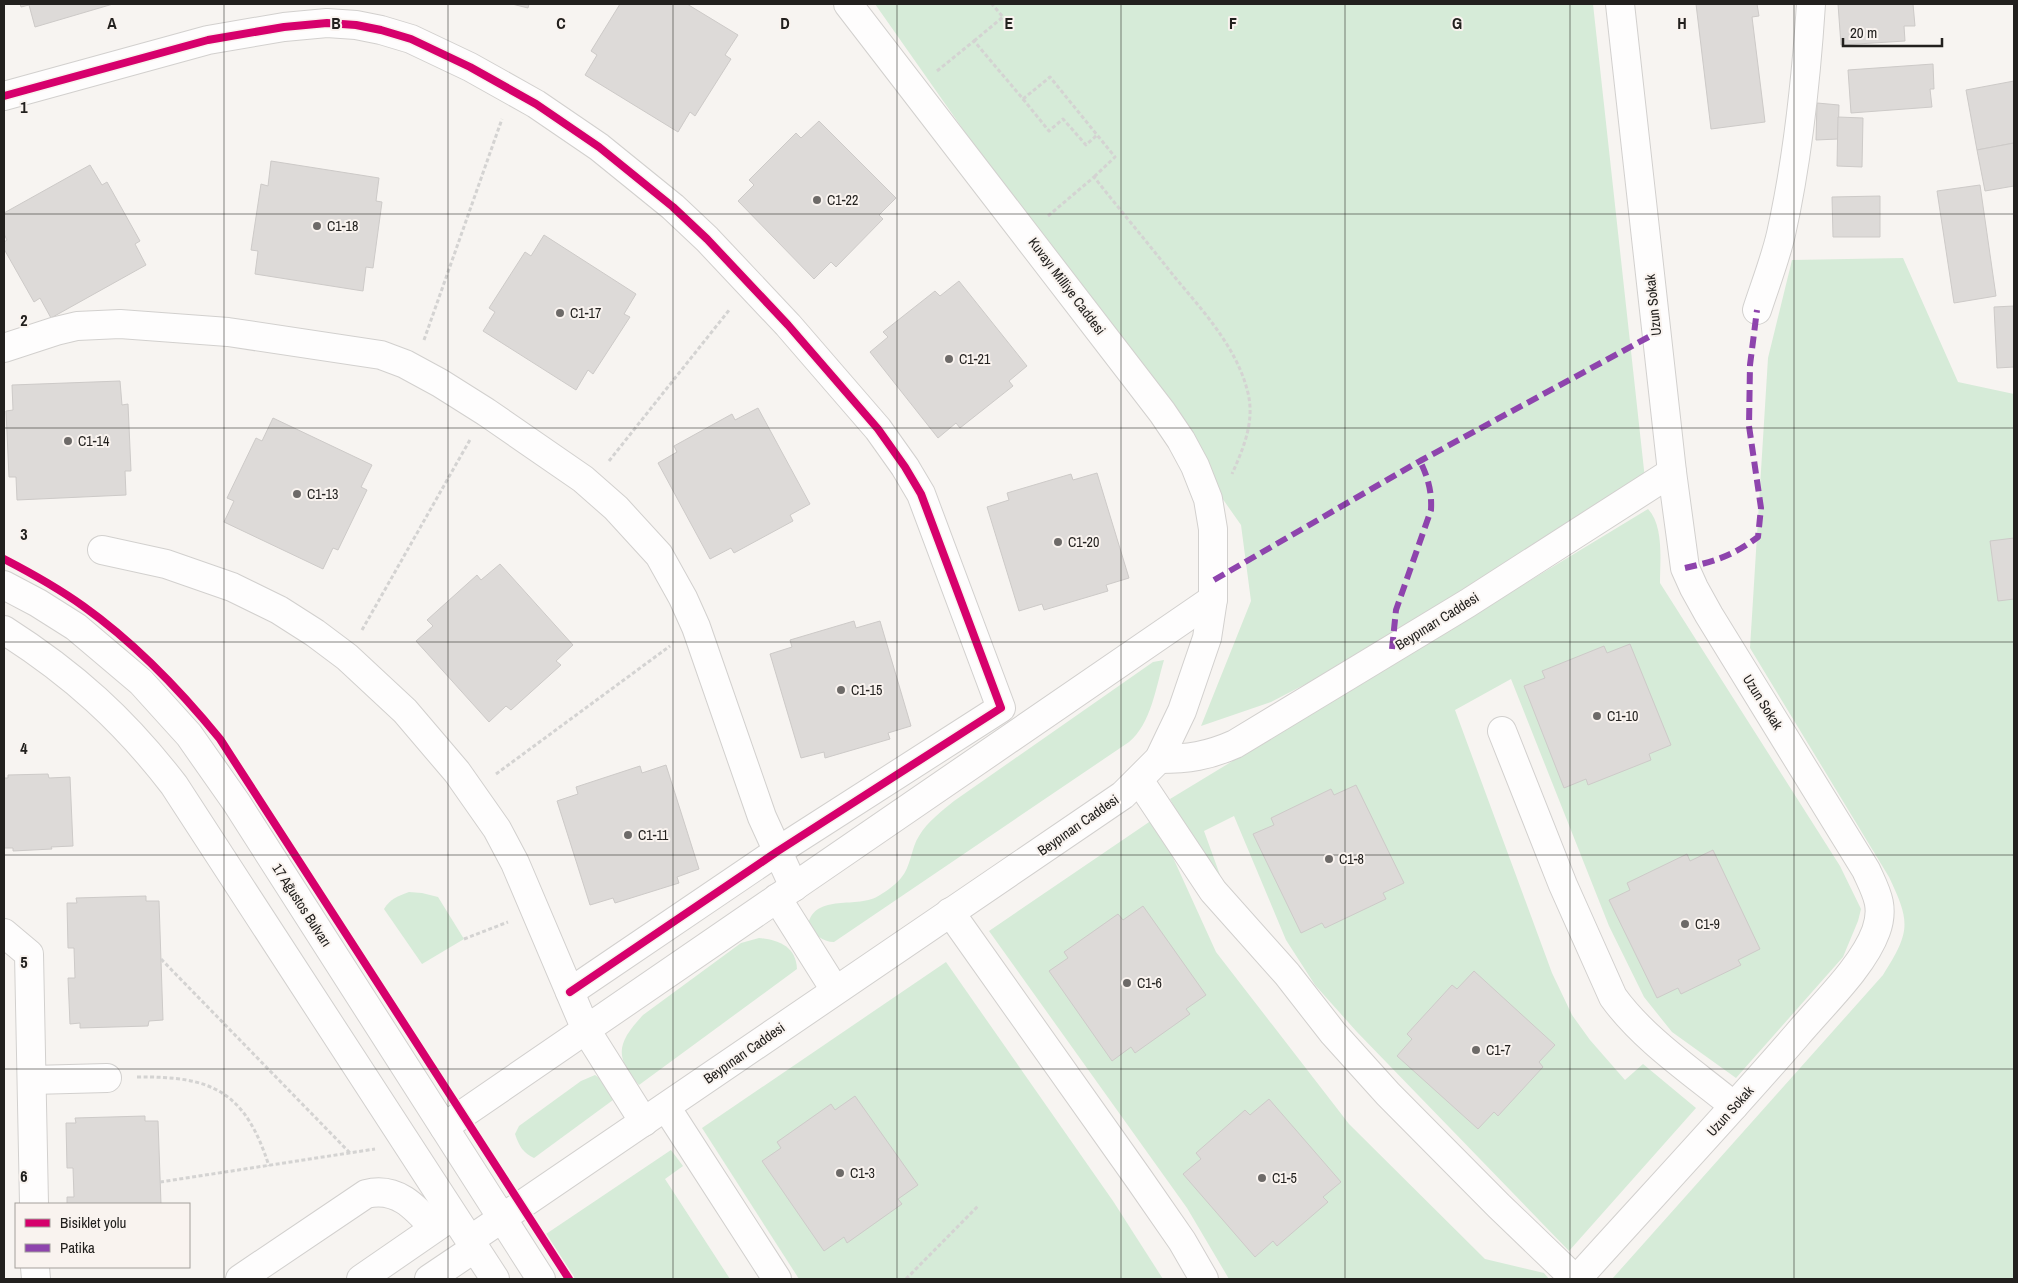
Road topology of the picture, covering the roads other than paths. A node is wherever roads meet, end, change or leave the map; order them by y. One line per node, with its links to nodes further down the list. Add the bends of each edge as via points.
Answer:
1 (848, 4): 10 (street, Kuvayı Milliye Caddesi, via 1182,440 1208,499 1213,529)
2 (1620, 4): 7 (street, Uzun Sokak)
3 (1811, 4): 5 (street, via 1805,90 1795,159 1781,236)
4 (4, 96): 15 (street, via 208,40 284,27 328,23 356,25 411,39 536,104 599,147 673,206 788,325 872,422 905,467 921,494 1001,708)
5 (1757, 310)
6 (4, 348): 15 (street, via 77,326 120,324 228,332 381,355 440,383 486,412 590,485 659,555 696,627 762,817)
7 (1672, 472): 13 (street, Beypınarı Caddesi, via 1459,608 1235,744 1219,752 1186,760); 24 (street, Uzun Sokak, via 1685,568 1691,583 1866,870 1881,912 1870,947)
8 (102, 550): 20 (street, via 166,564 232,587 279,610 346,657 405,712 432,742 497,829 515,862)
9 (4, 585): 26 (street, 17 Ağustos Bulvarı, via 76,627 140,682 189,735 236,802)
10 (1214, 599): 13 (street, Kuvayı Milliye Caddesi, via 1190,688); 16 (street)
11 (4, 630): 29 (street, via 96,697 152,756 206,833)
12 (1502, 731): 24 (street, via 1613,997 1642,1030)
13 (1159, 759): 14 (street, Beypınarı Caddesi)
14 (1139, 780): 17 (street, Beypınarı Caddesi, via 1103,810); 38 (street, via 1213,891 1287,974 1333,1034 1498,1206)
15 (778, 851): 16 (street); 20 (street)
16 (786, 893): 19 (street); 21 (street)
17 (950, 912): 19 (street, Beypınarı Caddesi); 37 (street, via 1182,1241)
18 (4, 933): 23 (street, via 30,954)
19 (835, 990): 25 (street, Beypınarı Caddesi)
20 (570, 992): 21 (street)
21 (586, 1030): 25 (street); 26 (street)
22 (107, 1078): 23 (street)
23 (32, 1080): 27 (street)
24 (1734, 1106): 38 (street, Uzun Sokak)
25 (655, 1115): 28 (street, Beypınarı Caddesi); 36 (street)
26 (444, 1127): 28 (street, 17 Ağustos Bulvarı)
27 (34, 1203)
28 (502, 1219): 30 (street, Beypınarı Caddesi); 35 (street, 17 Ağustos Bulvarı)
29 (444, 1222): 30 (street); 31 (street, via 385,1192 366,1194); 32 (street)
30 (472, 1244): 33 (street, Beypınarı Caddesi); 34 (street)
31 (240, 1279)
32 (361, 1279)
33 (429, 1279)
34 (495, 1279)
35 (541, 1279)
36 (777, 1279)
37 (1204, 1279)
38 (1576, 1279)

